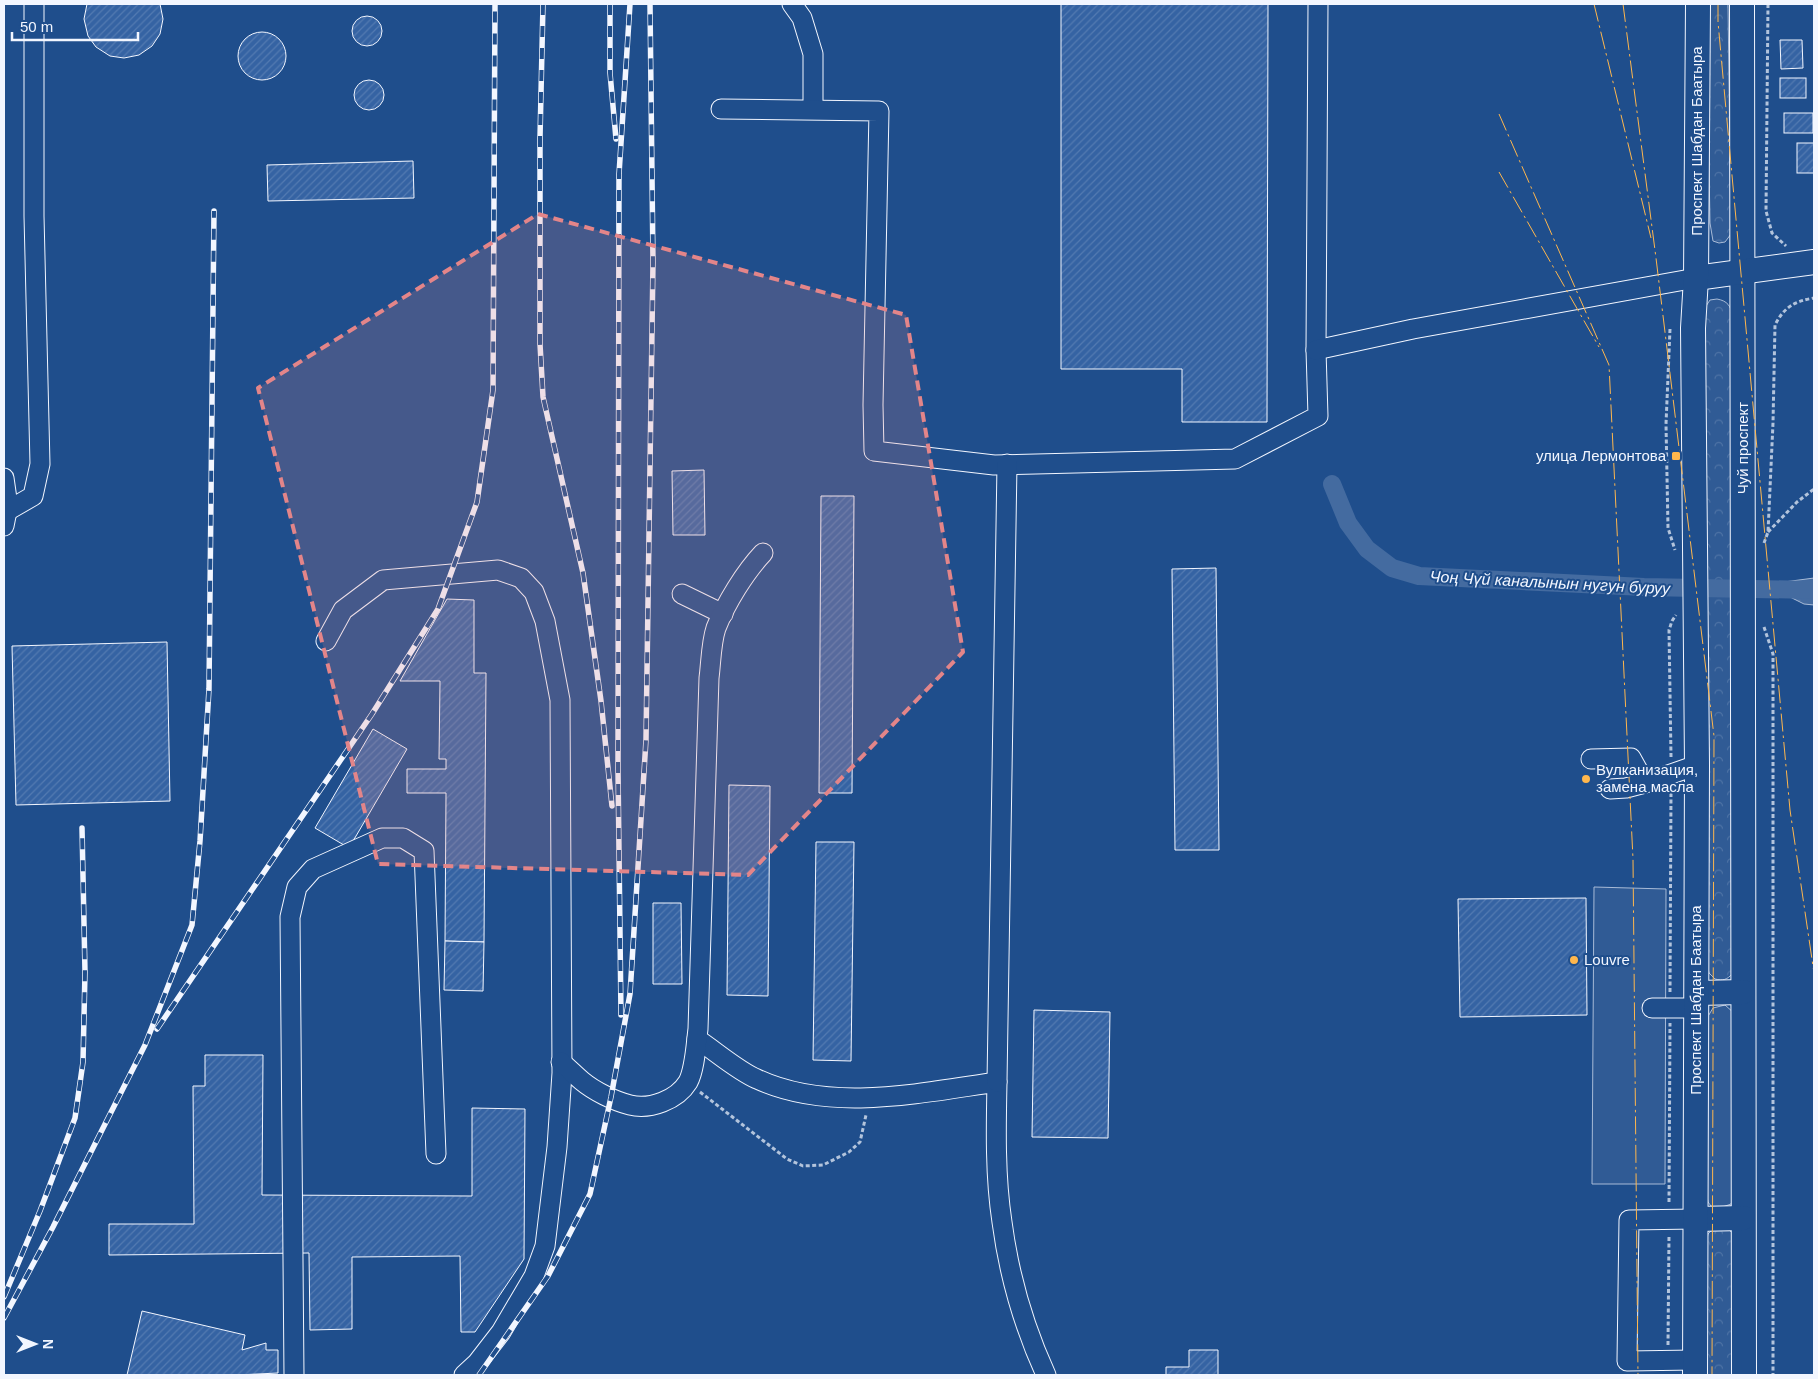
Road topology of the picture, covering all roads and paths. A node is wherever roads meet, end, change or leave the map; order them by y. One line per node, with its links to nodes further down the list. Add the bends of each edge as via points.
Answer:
1 (34, 4): 19 (lane, via 34,216 40,464 33,496)
2 (792, 4): 8 (lane, via 802,18 813,54)
3 (1318, 4): 15 (lane)
4 (1698, 4): 12 (main road, Проспект Шабдан Баатыра)
5 (1742, 4): 11 (main road)
6 (1768, 4): 9 (path, via 1766,211 1772,233 1786,246)
7 (721, 109): 8 (lane)
8 (813, 109): 16 (lane, via 879,111 874,451)
9 (1794, 246)
10 (1814, 262): 11 (main road)
11 (1742, 272): 12 (main road); 21 (main road, Чуй проспект)
12 (1696, 278): 15 (lane, via 1413,329); 22 (main road)
13 (1814, 298): 20 (path, via 1793,304 1774,324)
14 (1670, 329): 22 (path, via 1666,424 1668,528 1672,546)
15 (1316, 350): 16 (lane, via 1318,416 1235,459)
16 (1007, 464): 38 (lane)
17 (4, 478): 19 (lane, via 8,506)
18 (1814, 489): 20 (path)
19 (5, 519)
20 (1768, 532): 21 (path)
21 (1752, 550): 26 (main road, Чуй проспект)
22 (1686, 551): 29 (main road, Проспект Шабдан Баатыра, via 1696,624)
23 (763, 553): 25 (lane, via 740,582)
24 (682, 594): 25 (lane)
25 (724, 614): 35 (lane, via 716,629 709,678)
26 (1752, 622): 32 (main road); 48 (path, via 1773,654)
27 (326, 641): 36 (lane, via 343,610 383,580 498,570 521,578 534,592 545,621 560,700)
28 (1591, 759): 30 (lane, via 1631,758)
29 (1697, 765): 30 (lane); 33 (main road, Проспект Шабдан Баатыра)
30 (1645, 783): 31 (lane)
31 (1610, 789)
32 (1743, 992): 33 (main road); 41 (main road)
33 (1696, 1000): 34 (lane); 42 (main road, Проспект Шабдан Баатыра)
34 (1652, 1008)
35 (697, 1038): 37 (lane); 39 (lane, via 755,1078 787,1091 850,1098)
36 (562, 1062): 37 (lane, via 583,1082 631,1106 659,1104 673,1098); 45 (lane, via 557,1147 545,1246 534,1276 501,1332 477,1364)
37 (688, 1082): 39 (path, via 787,1158 804,1166 824,1165 848,1152 860,1142 871,1105)
38 (997, 1082): 39 (lane); 46 (lane, via 996,1140 1002,1222 1020,1305)
39 (889, 1096)
40 (436, 1154): 44 (lane, via 424,851 403,838 382,838 313,870 297,887 290,917)
41 (1743, 1218): 42 (main road); 47 (main road)
42 (1696, 1219): 43 (main road, Проспект Шабдан Баатыра); 43 (lane, via 1630,1220 1627,1361)
43 (1695, 1368)
44 (294, 1375)
45 (464, 1375)
46 (1046, 1375)
47 (1744, 1375)
48 (1773, 1375)

